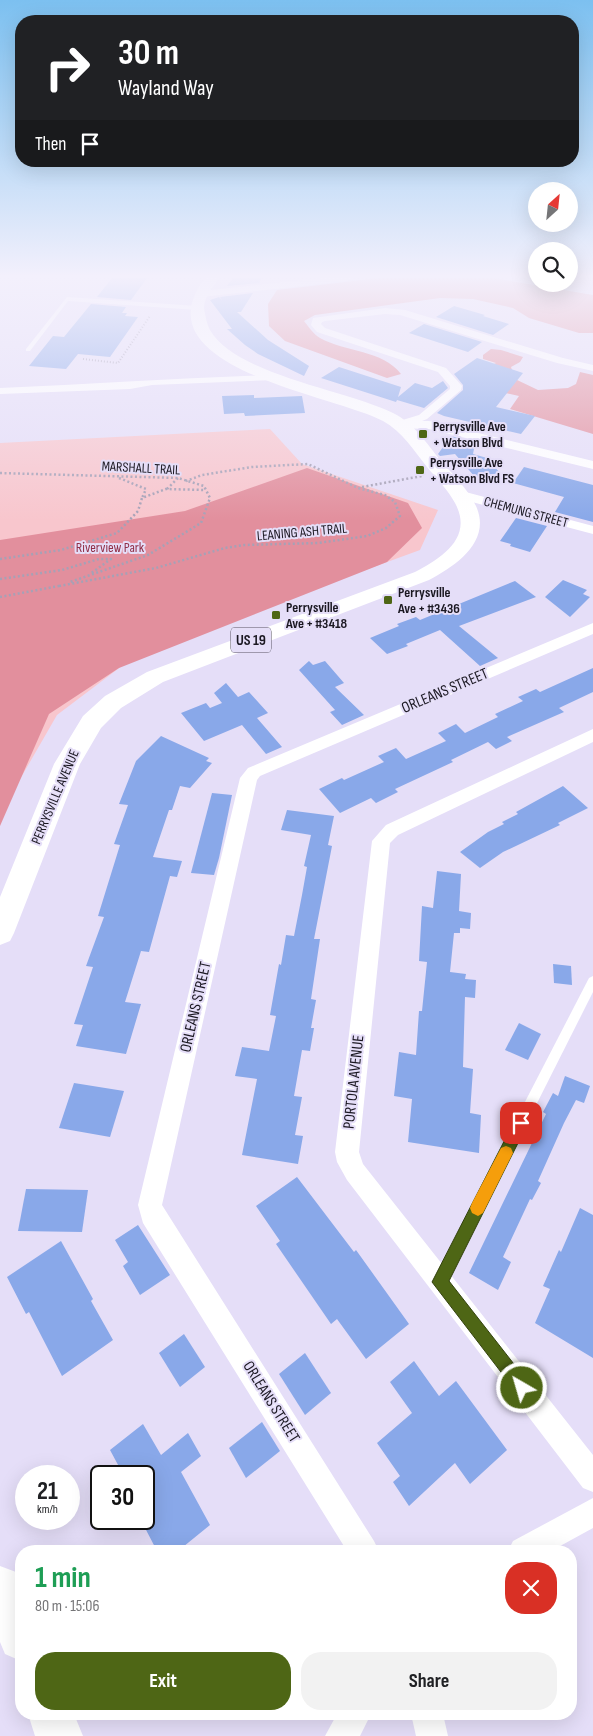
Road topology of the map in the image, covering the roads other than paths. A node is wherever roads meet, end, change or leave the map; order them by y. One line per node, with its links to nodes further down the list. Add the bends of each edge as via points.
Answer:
1 (233, 359): 5 (main road, PERRYSVILLE AVENUE / US 19)
2 (409, 359): 9 (street, via 442,370 456,386 422,417)
3 (555, 359): 4 (street)
4 (593, 368)
5 (271, 378): 6 (street); 9 (main road, PERRYSVILLE AVENUE / US 19, via 373,410)
6 (152, 382): 7 (street); 8 (street, via 130,386)
7 (0, 384)
8 (0, 391)
9 (400, 425): 10 (street, via 429,425); 11 (main road, PERRYSVILLE AVENUE / US 19)
10 (593, 465)
11 (458, 494): 12 (street, CHEMUNG STREET); 15 (main road, PERRYSVILLE AVENUE / US 19, via 468,512 469,531 461,550 441,566 155,677 126,693 102,712 83,735 67,764)
12 (593, 530)
13 (593, 628): 20 (street, ORLEANS STREET, via 254,772 249,778 150,1205)
14 (593, 735): 17 (street, PORTOLA AVENUE, via 392,830 379,846 346,1152 355,1172)
15 (0, 933)
16 (593, 982): 17 (lane)
17 (440, 1282): 18 (street, PORTOLA AVENUE)
18 (593, 1478)
19 (593, 1512): 21 (street)
20 (360, 1545)
21 (534, 1545)
22 (0, 1588): 23 (main road)
23 (15, 1624)
24 (53, 1720): 27 (main road)
25 (352, 1720): 28 (street)
26 (428, 1720): 29 (street)
27 (60, 1736)
28 (341, 1736)
29 (432, 1736)

